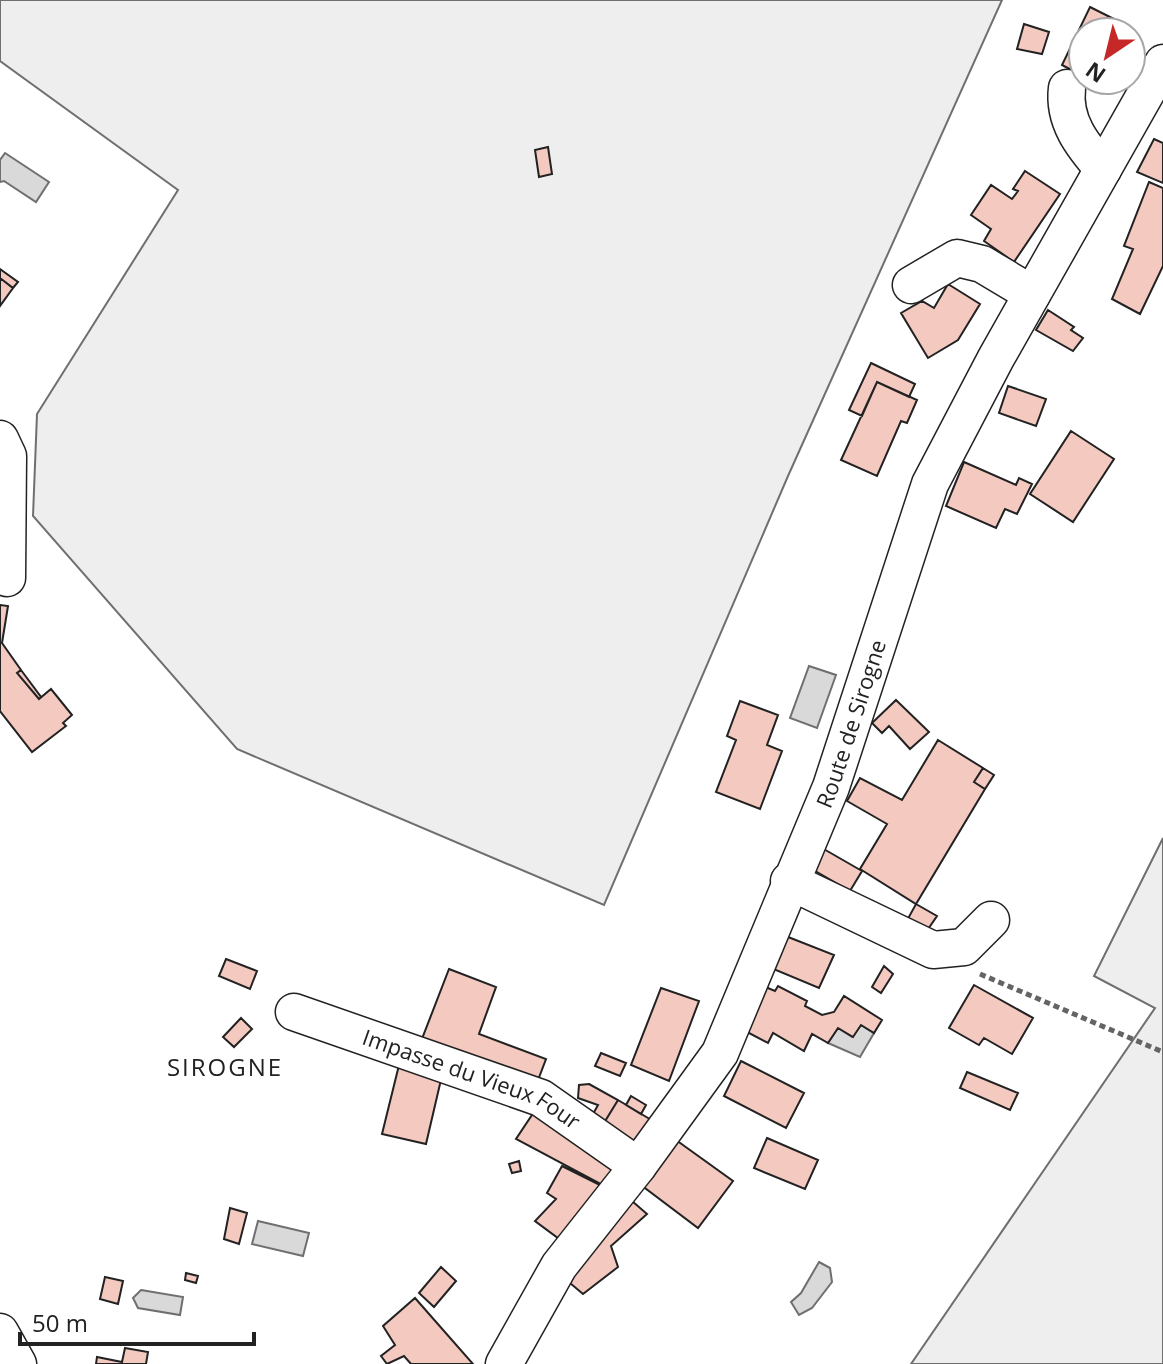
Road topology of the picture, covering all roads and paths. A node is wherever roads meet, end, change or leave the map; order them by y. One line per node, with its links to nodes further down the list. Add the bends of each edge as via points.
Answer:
1 (1163, 63): 3 (street, Route de Sirogne)
2 (1067, 88): 3 (street, via 1065,108 1083,146)
3 (1103, 169): 5 (street, Route de Sirogne)
4 (911, 285): 5 (street, via 957,258 982,264)
5 (1032, 294): 8 (street, Route de Sirogne, via 930,484 831,787)
6 (0, 439): 7 (street, via 8,456)
7 (7, 578)
8 (789, 881): 10 (street); 13 (street, Route de Sirogne, via 720,1053)
9 (991, 920): 10 (street, via 964,947)
10 (933, 950): 12 (path)
11 (294, 1012): 13 (street, Impasse du Vieux Four, via 541,1098)
12 (1163, 1052)
13 (638, 1166): 16 (street, Route de Sirogne, via 559,1266)
14 (0, 1332): 15 (street)
15 (18, 1364)
16 (504, 1364)

